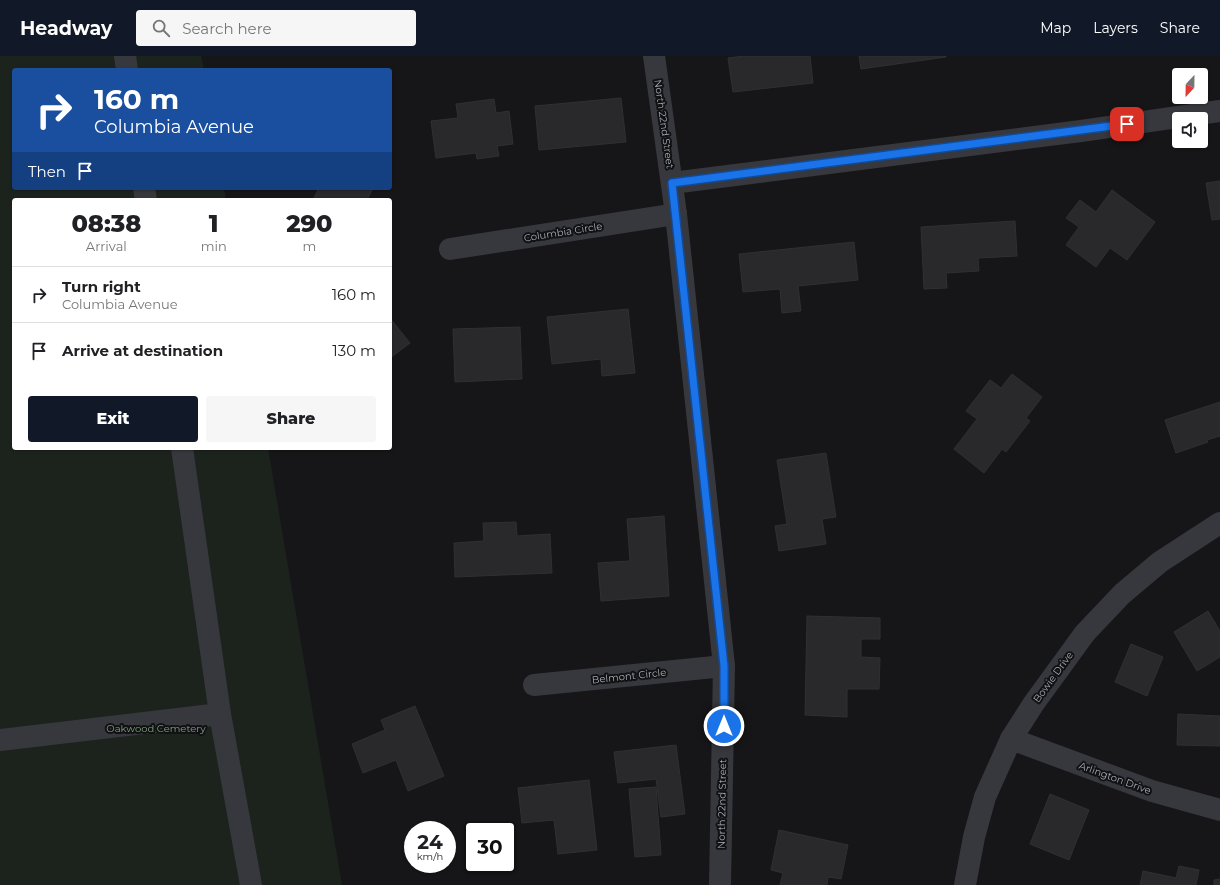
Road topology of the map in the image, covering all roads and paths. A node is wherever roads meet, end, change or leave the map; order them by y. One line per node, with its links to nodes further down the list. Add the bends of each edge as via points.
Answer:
1 (125, 56): 3 (street)
2 (654, 56): 5 (street, North 22nd Street)
3 (127, 68)
4 (1220, 111): 5 (street)
5 (672, 183): 6 (street, North 22nd Street)
6 (676, 214): 7 (street, Columbia Circle); 10 (street, North 22nd Street)
7 (450, 249)
8 (182, 450): 12 (street)
9 (1220, 523): 13 (street, Bowie Drive, via 1160,562 1122,594 1085,633 1034,703)
10 (724, 666): 11 (street, Belmont Circle); 17 (street, North 22nd Street)
11 (534, 685)
12 (220, 714): 14 (street); 16 (street)
13 (1012, 739): 15 (street, Arlington Drive, via 1152,791); 18 (street, Bowie Drive, via 985,797)
14 (0, 740)
15 (1220, 810)
16 (251, 885)
17 (720, 885)
18 (965, 885)

